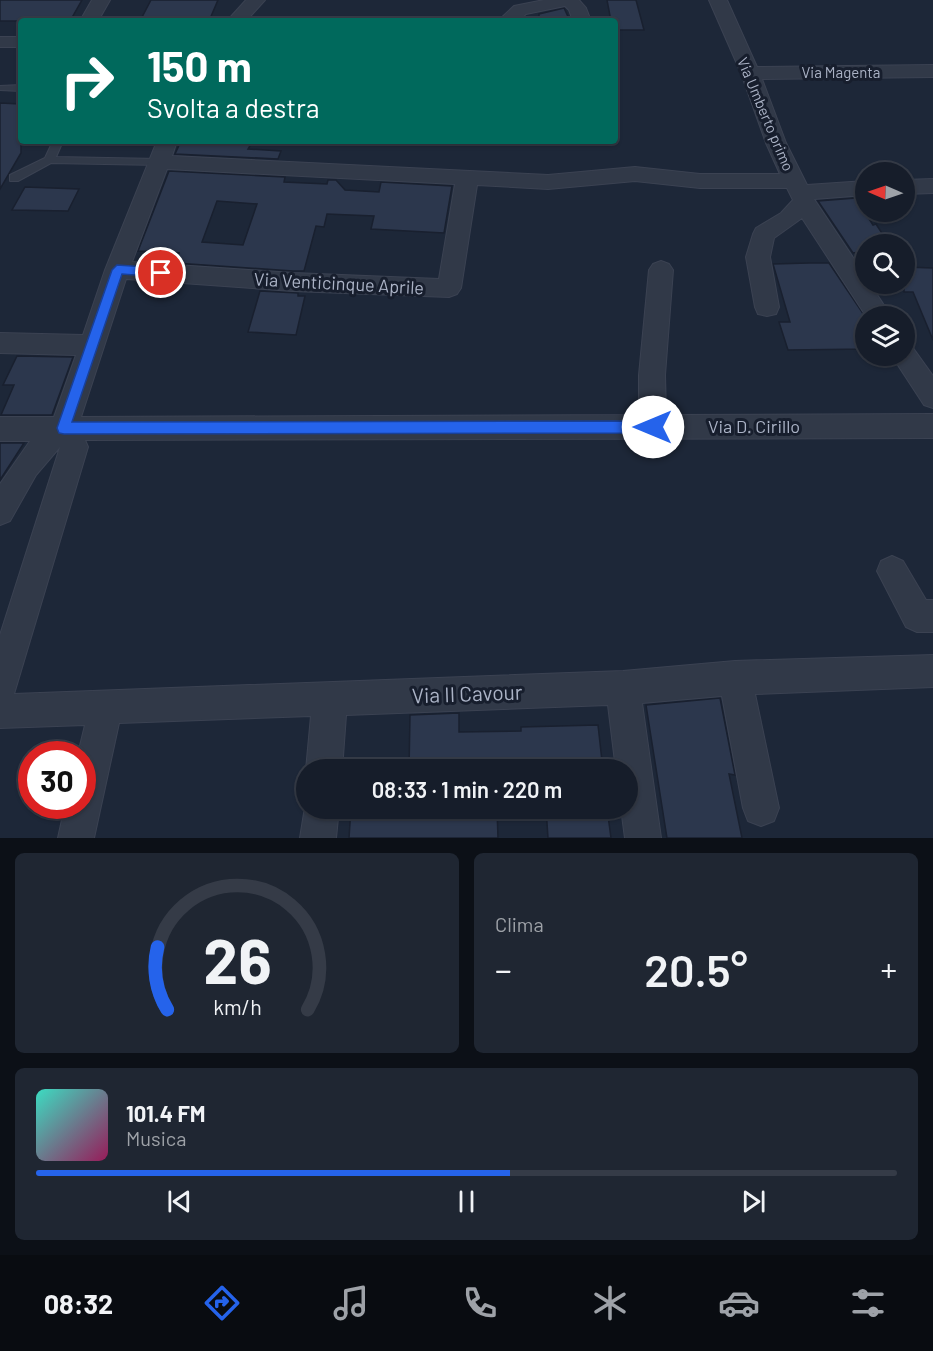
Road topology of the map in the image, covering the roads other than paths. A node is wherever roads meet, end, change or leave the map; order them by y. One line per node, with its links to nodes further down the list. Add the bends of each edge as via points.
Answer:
1 (101, 0): 6 (street)
2 (256, 0): 7 (street)
3 (718, 0): 12 (street, Via Umberto primo)
4 (569, 1): 5 (street); 8 (street)
5 (512, 10)
6 (91, 18)
7 (239, 18)
8 (581, 18)
9 (0, 42): 10 (street)
10 (18, 42)
11 (933, 71): 12 (street, Via Magenta)
12 (750, 73): 24 (street, Via Umberto primo, via 776,143)
13 (2, 88): 14 (lane)
14 (18, 88)
15 (57, 144): 17 (lane)
16 (163, 151): 17 (lane); 20 (street); 26 (street)
17 (49, 160): 19 (lane)
18 (659, 177): 20 (street, via 625,174 548,182); 24 (street); 25 (street)
19 (14, 178)
20 (466, 178): 26 (street, Via Venticinque Aprile, via 449,288)
21 (933, 186): 22 (street)
22 (915, 187)
23 (855, 189): 24 (street)
24 (800, 192): 28 (street, Via Umberto primo, via 811,215); 29 (street, via 789,218 764,234 758,257)
25 (666, 201)
26 (117, 270): 31 (street)
27 (661, 270): 35 (street, via 651,375)
28 (872, 306)
29 (767, 307)
30 (0, 343): 31 (street)
31 (92, 345): 36 (street)
32 (912, 366): 33 (street)
33 (933, 397)
34 (933, 426): 35 (street, Via D. Cirillo)
35 (653, 427): 36 (street, Via D. Cirillo)
36 (64, 428): 37 (street, Via D. Cirillo); 38 (street, via 35,452); 43 (street, via 74,447)
37 (0, 429)
38 (0, 512)
39 (892, 571): 40 (street, via 917,616)
40 (933, 616)
41 (933, 670): 42 (street, Via II Cavour)
42 (735, 678): 44 (street, Via II Cavour); 49 (street)
43 (0, 687)
44 (623, 688): 45 (street, Via II Cavour); 53 (street)
45 (330, 698): 46 (street, Via II Cavour); 48 (street)
46 (106, 707): 47 (street, Via II Cavour); 51 (street)
47 (0, 711)
48 (325, 759)
49 (761, 808)
50 (320, 819): 52 (street)
51 (76, 838)
52 (318, 838)
53 (643, 838)

